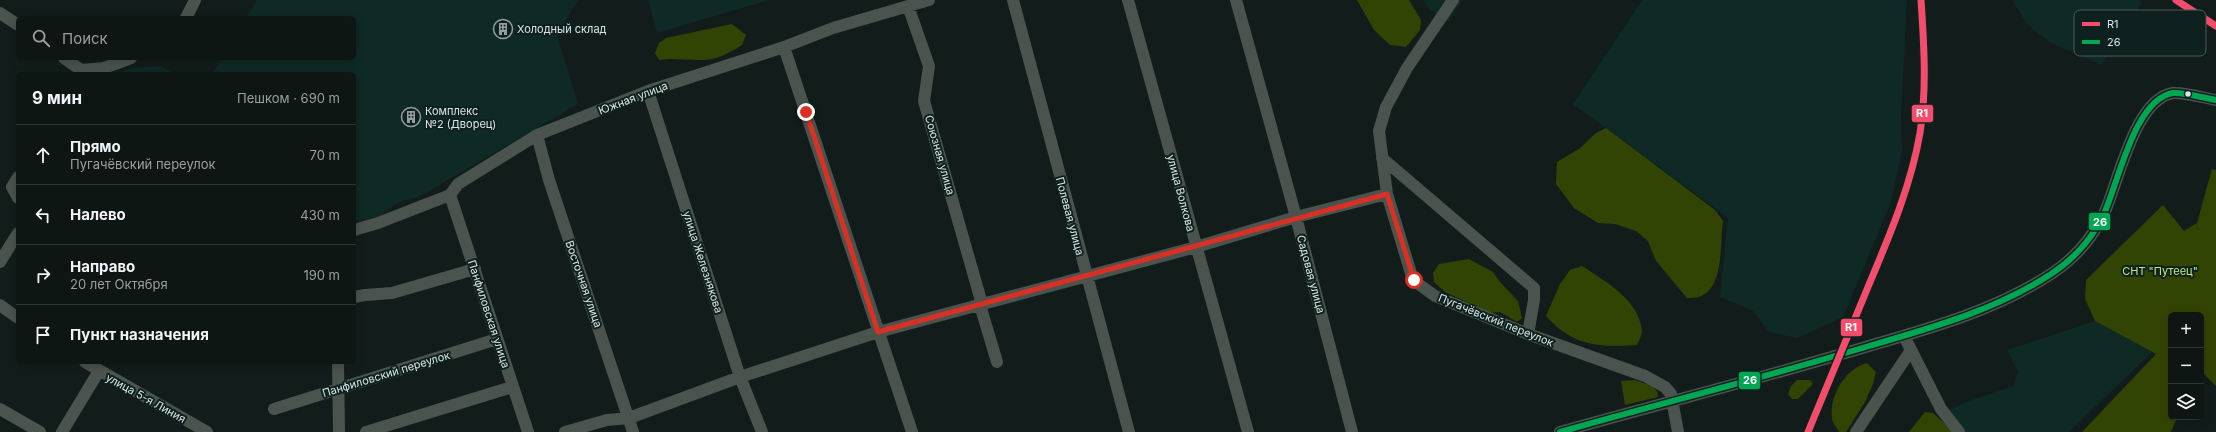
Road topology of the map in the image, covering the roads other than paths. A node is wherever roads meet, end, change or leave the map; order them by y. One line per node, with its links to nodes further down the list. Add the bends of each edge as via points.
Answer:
1 (195, 0): 9 (street)
2 (930, 0): 7 (street, Южная улица)
3 (1013, 0): 29 (street, Полевая улица)
4 (1128, 0): 26 (street, улица Волкова)
5 (1236, 0): 23 (street, Садовая улица)
6 (1453, 0): 18 (street, Пугачёвский переулок, via 1407,68 1386,107 1379,131)
7 (908, 6): 11 (street, Южная улица, via 833,28); 31 (street, Союзная улица, via 929,66 924,101)
8 (0, 13): 10 (street)
9 (187, 16)
10 (16, 24)
11 (784, 47): 15 (street, Южная улица); 34 (street)
12 (66, 60): 14 (street)
13 (126, 60): 14 (street, via 104,68)
14 (80, 72)
15 (648, 91): 17 (street, Южная улица); 43 (street, улица Железнякова)
16 (2216, 100): 36 (street, via 2173,93 2157,100 2147,111 2134,134 2103,215 2092,236 2078,253 2052,274 1978,312)
17 (537, 135): 22 (street, Южная улица, via 458,184); 49 (street, Восточная улица, via 549,180)
18 (1382, 158): 21 (street, Пугачёвский переулок); 35 (street, via 1534,288)
19 (16, 180): 20 (street, via 12,187)
20 (16, 194)
21 (1387, 194): 23 (street); 35 (street, Пугачёвский переулок, via 1414,280 1435,296)
22 (450, 195): 24 (street, Южная улица); 28 (street, Панфиловская улица)
23 (1296, 217): 26 (street); 62 (street, Садовая улица)
24 (356, 229)
25 (16, 236): 27 (street)
26 (1196, 247): 29 (street); 61 (street, улица Волкова)
27 (0, 262)
28 (475, 269): 30 (street, via 392,293 365,294); 37 (street, Панфиловская улица)
29 (1087, 276): 31 (street); 60 (street, Полевая улица)
30 (356, 297)
31 (981, 304): 34 (street); 39 (street, Союзная улица)
32 (1, 307): 33 (street)
33 (16, 317)
34 (878, 332): 43 (street); 59 (street)
35 (1528, 334): 46 (street, Пугачёвский переулок, via 1645,376 1665,387)
36 (1904, 336): 38 (street); 46 (street, via 1794,369)
37 (497, 339): 44 (street, Панфиловская улица); 45 (street, Панфиловский переулок)
38 (1911, 350): 65 (street); 66 (street, via 1942,409)
39 (997, 362)
40 (88, 364): 42 (street, улица 5-я Линия)
41 (338, 364): 45 (street)
42 (99, 371): 51 (street); 52 (street, улица 5-я Линия)
43 (740, 377): 49 (street); 58 (street, улица Железнякова)
44 (512, 386): 54 (street); 55 (street, Панфиловская улица)
45 (339, 389): 48 (street, Панфиловский переулок); 53 (street)
46 (1672, 401): 63 (street); 64 (street, Пугачёвский переулок)
47 (0, 409): 50 (street)
48 (274, 409)
49 (629, 418): 56 (street, via 607,420); 57 (street, Восточная улица)
50 (40, 432)
51 (62, 432)
52 (207, 432)
53 (340, 432)
54 (366, 432)
55 (528, 432)
56 (565, 432)
57 (633, 432)
58 (762, 432)
59 (912, 432)
60 (1129, 432)
61 (1248, 432)
62 (1352, 432)
63 (1560, 432)
64 (1678, 432)
65 (1856, 432)
66 (1959, 432)

